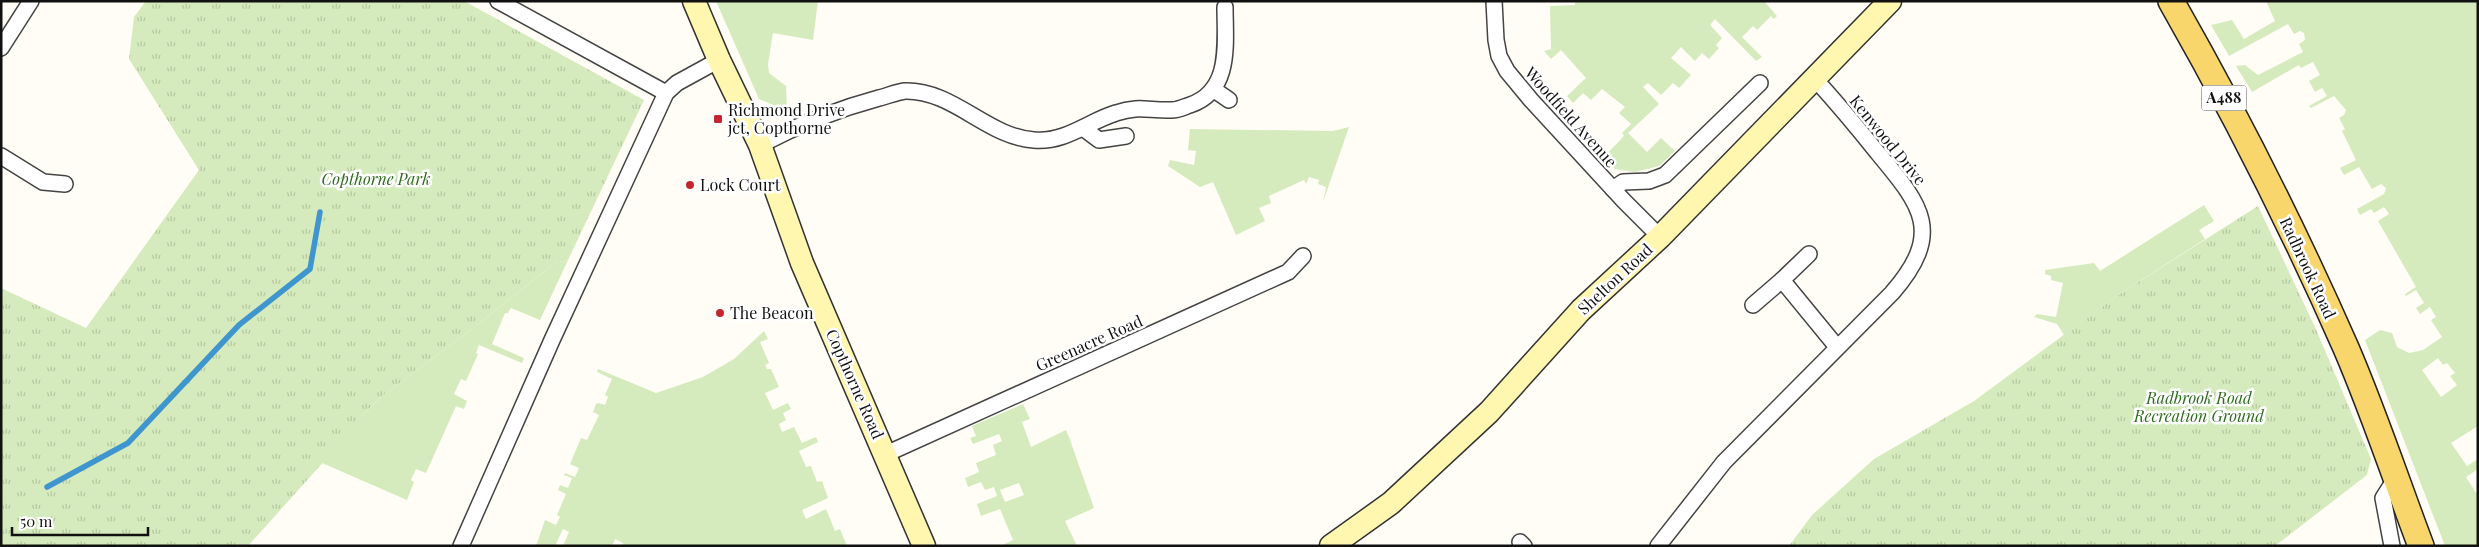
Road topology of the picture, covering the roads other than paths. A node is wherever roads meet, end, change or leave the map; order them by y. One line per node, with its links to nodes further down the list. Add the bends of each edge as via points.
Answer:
1 (31, 1): 8 (street)
2 (498, 1): 13 (street)
3 (694, 1): 9 (main road, Copthorne Road)
4 (1494, 1): 20 (street, Woodfield Avenue, via 1496,40 1499,56 1507,71)
5 (1890, 1): 10 (main road, Shelton Road)
6 (2170, 1): 28 (main road, Radbrook Road / A488, via 2208,67 2283,214 2346,349)
7 (1224, 8): 12 (street, via 1223,74)
8 (1, 48)
9 (719, 60): 13 (street, via 677,83); 17 (main road, Copthorne Road)
10 (1815, 79): 21 (main road, Shelton Road); 26 (street, Kenwood Drive, via 1912,195 1922,227 1920,252 1910,273)
11 (1760, 83): 20 (street, via 1666,175 1649,181 1622,182)
12 (1213, 89): 14 (street); 15 (street, via 1198,102 1173,110 1133,108 1108,115)
13 (666, 93): 29 (street)
14 (1229, 100)
15 (1083, 128): 16 (street, via 1099,140); 17 (street, via 1064,136 1035,140 1007,133 936,97 904,91 797,126)
16 (1126, 136)
17 (760, 144): 27 (main road, Copthorne Road, via 802,263)
18 (1, 156): 19 (street, via 44,182)
19 (65, 184)
20 (1613, 189): 21 (street, Woodfield Avenue)
21 (1660, 237): 31 (main road, Shelton Road, via 1581,310 1489,412 1444,456 1391,503)
22 (1809, 254): 24 (street)
23 (1303, 256): 27 (street, Greenacre Road, via 1288,272)
24 (1782, 280): 25 (street); 26 (street)
25 (1753, 306)
26 (1837, 347): 32 (street, Kenwood Drive, via 1724,462)
27 (886, 454): 30 (main road, Copthorne Road)
28 (2396, 479): 33 (street, via 2383,498); 34 (main road, Radbrook Road / A488)
29 (461, 546)
30 (924, 546)
31 (1331, 546)
32 (1658, 546)
33 (2392, 546)
34 (2421, 546)

